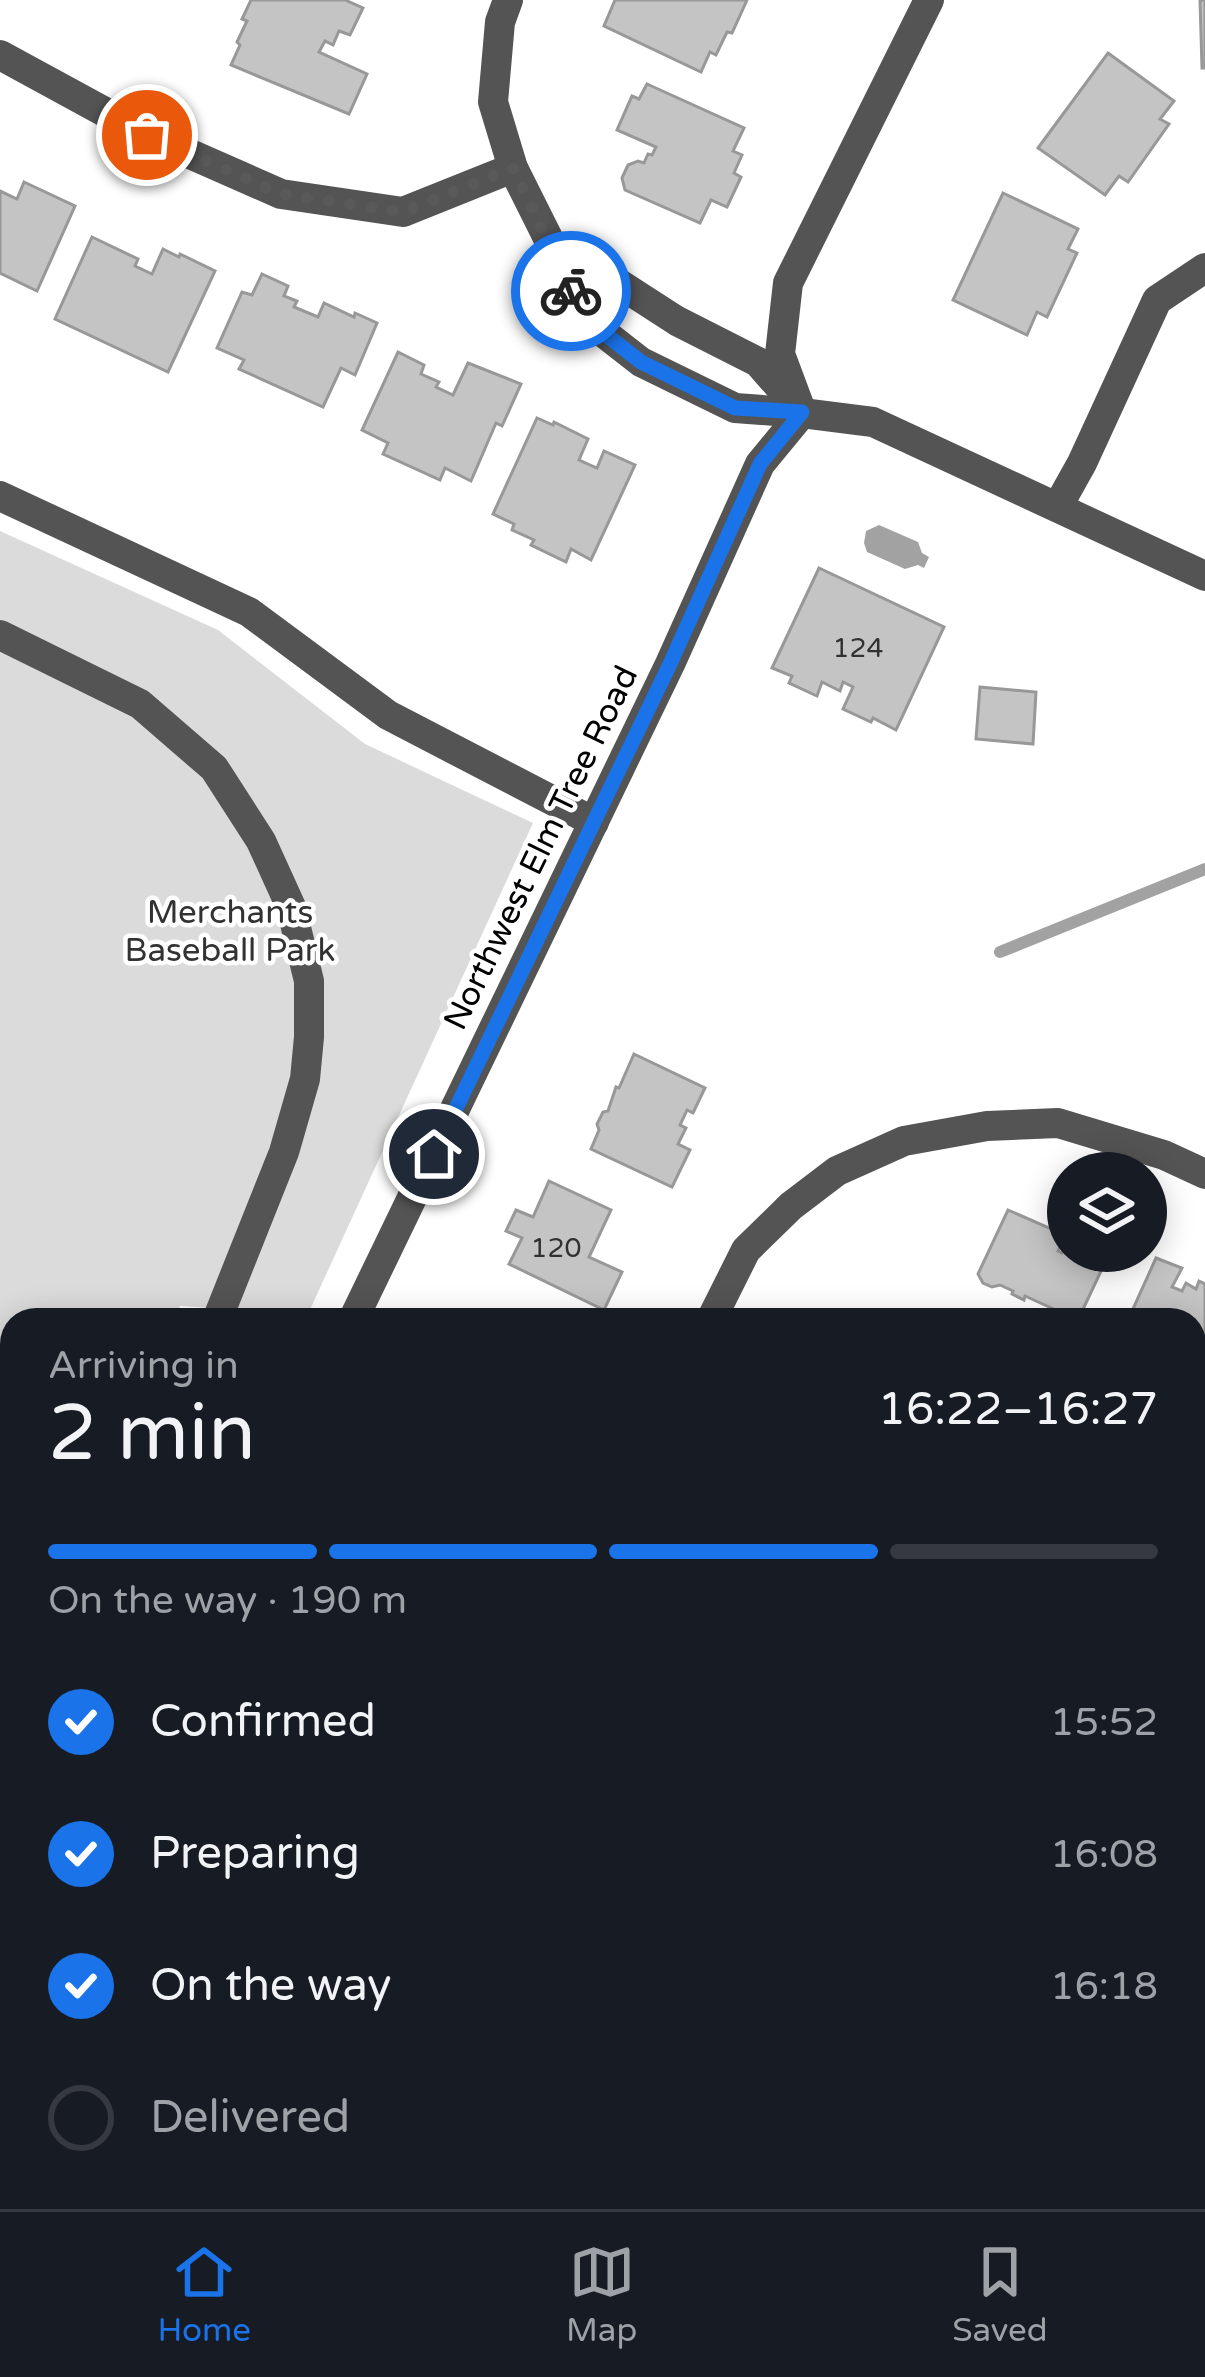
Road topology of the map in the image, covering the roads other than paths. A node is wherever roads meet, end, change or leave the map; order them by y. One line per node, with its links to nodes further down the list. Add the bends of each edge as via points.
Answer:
1 (508, 0): 4 (street, via 493,102)
2 (929, 0): 7 (street, via 788,283 780,354)
3 (0, 55): 4 (street, via 147,135 281,194 403,212)
4 (513, 168): 5 (street)
5 (553, 248): 7 (street, via 758,362); 7 (street, via 582,316 641,362 735,408)
6 (1205, 268): 9 (street, via 1157,300)
7 (802, 412): 9 (street, via 873,422); 12 (street, Northwest Elm Tree Road, via 760,464)
8 (0, 496): 12 (street, via 249,612 388,715)
9 (1058, 506): 10 (street)
10 (1205, 576)
11 (0, 635): 14 (street, via 140,704 214,768 291,907 308,981 305,1079)
12 (594, 821): 15 (street, Northwest Elm Tree Road)
13 (1205, 1174): 16 (street, via 1058,1123 904,1141 837,1171 791,1206 746,1250)
14 (222, 1308)
15 (359, 1308)
16 (717, 1308)

